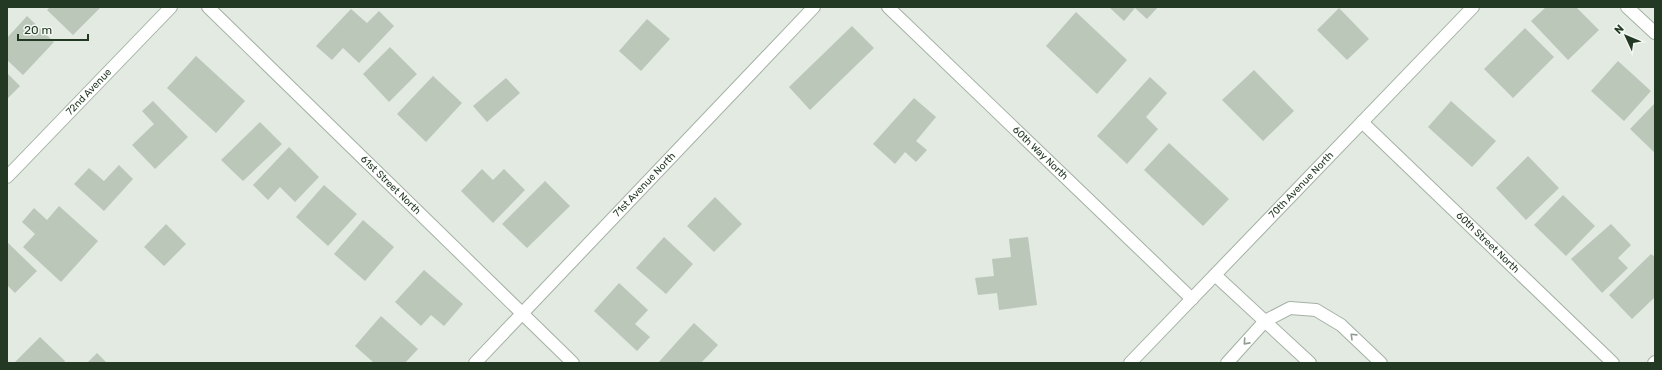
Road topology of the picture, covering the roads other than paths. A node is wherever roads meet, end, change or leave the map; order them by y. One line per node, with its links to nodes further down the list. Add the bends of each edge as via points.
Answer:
1 (171, 7): 9 (street, 72nd Avenue)
2 (208, 7): 12 (street, 61st Street North)
3 (814, 7): 12 (street, 71st Avenue North)
4 (888, 7): 11 (street, 60th Way North)
5 (1473, 7): 8 (street, 70th Avenue North)
6 (1627, 7): 7 (street)
7 (1655, 34)
8 (1362, 122): 10 (street, 70th Avenue North); 20 (street, 60th Street North)
9 (10, 169)
10 (1215, 275): 11 (street, 70th Avenue North); 13 (street)
11 (1192, 298): 16 (street, 70th Avenue North)
12 (522, 314): 14 (street, 71st Avenue North); 15 (street, 61st Street North)
13 (1265, 321): 17 (street, one-way to 17); 18 (street); 19 (street, one-way to 13, via 1341,325 1316,310 1290,308)
14 (475, 363)
15 (573, 363)
16 (1130, 363)
17 (1227, 363)
18 (1310, 363)
19 (1381, 363)
20 (1613, 363)

